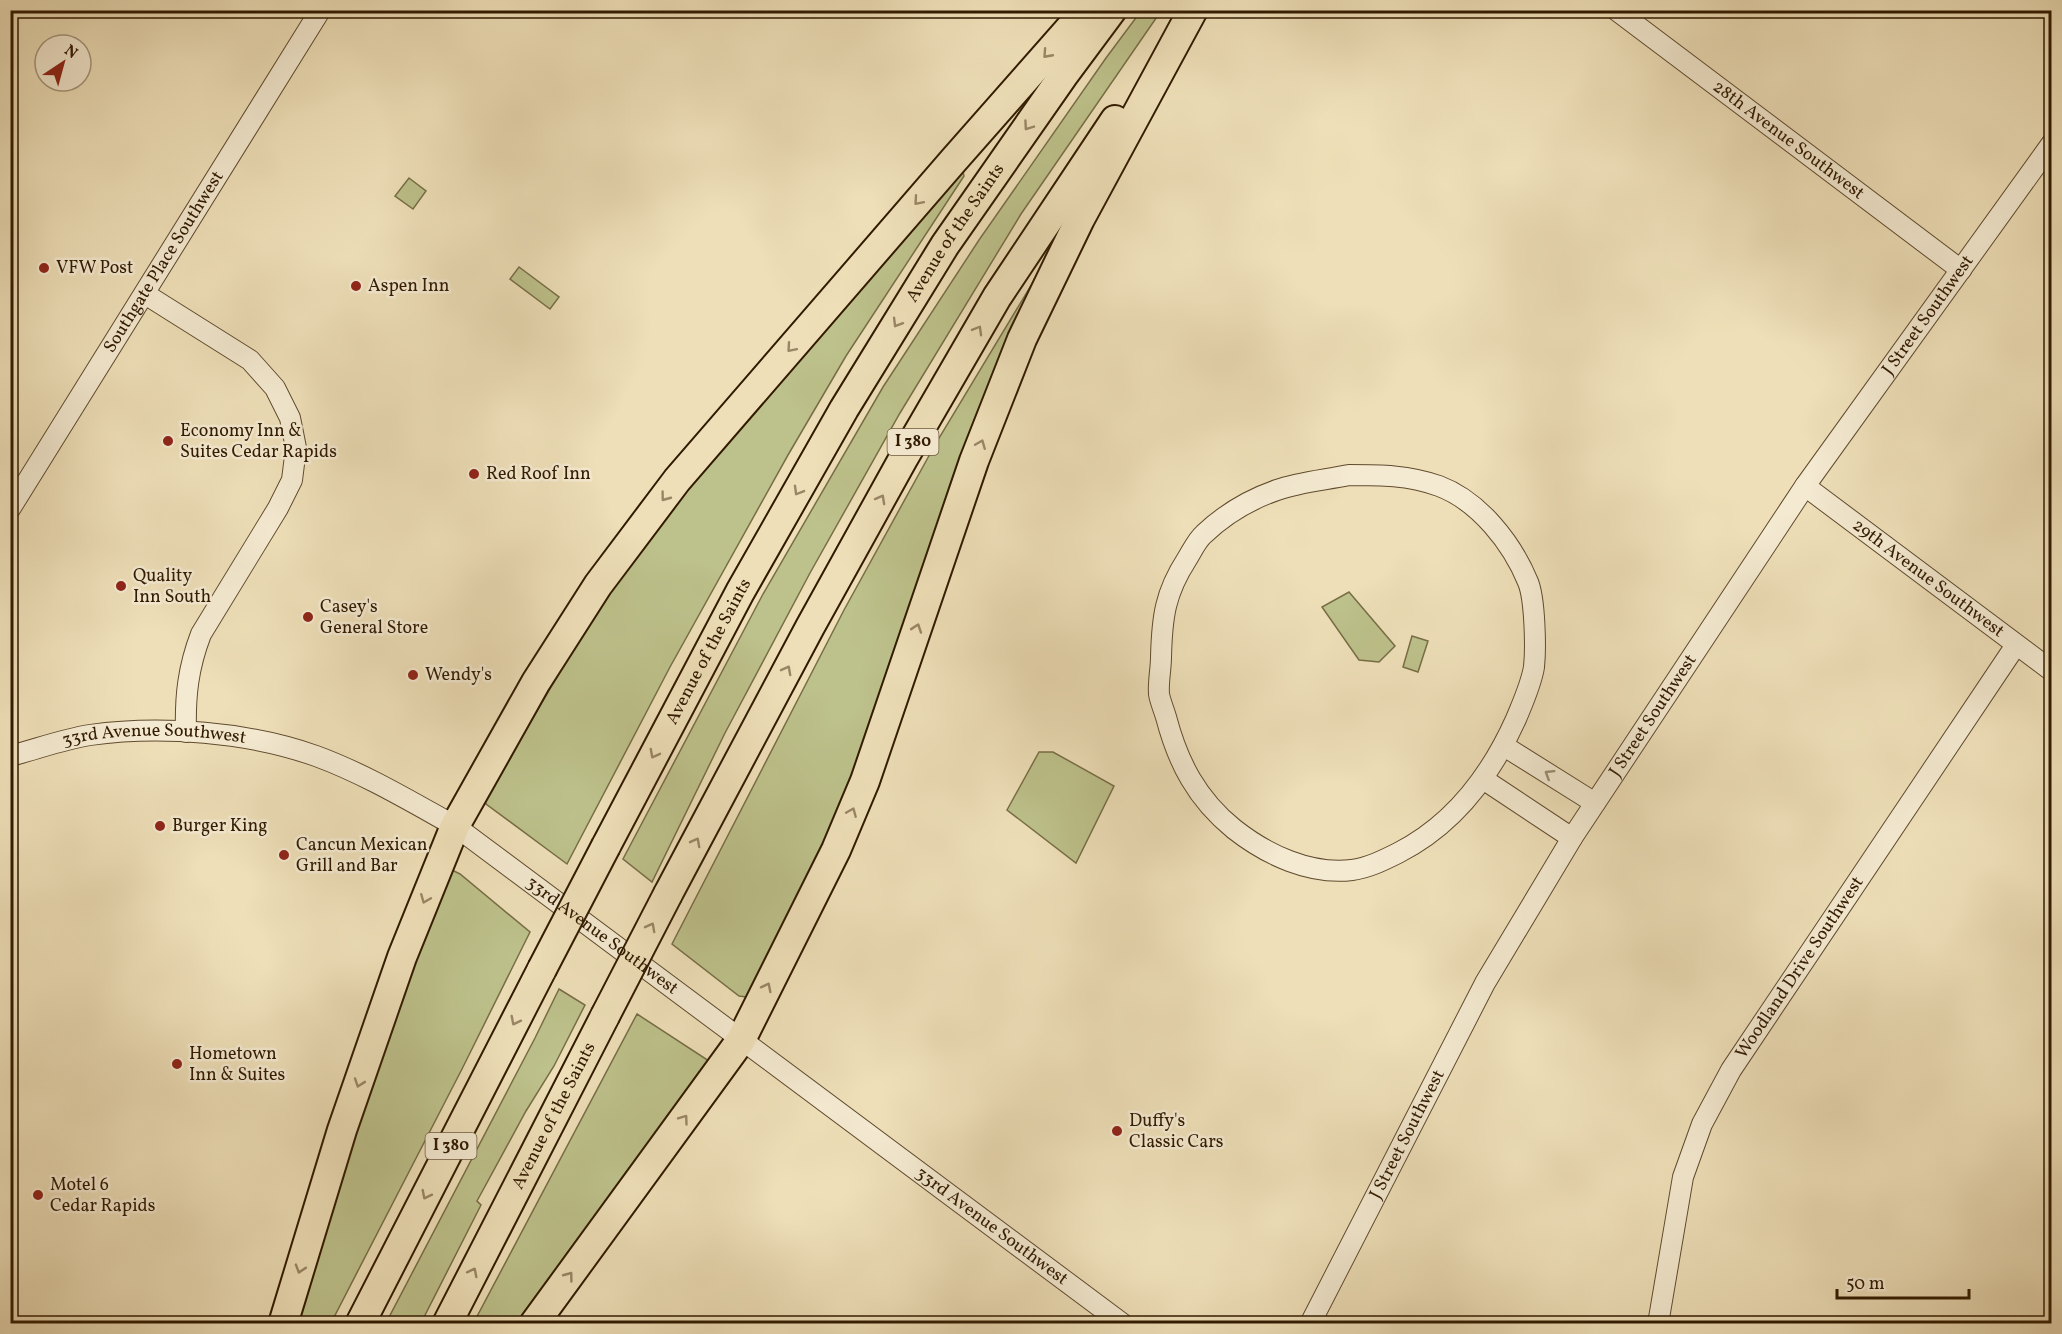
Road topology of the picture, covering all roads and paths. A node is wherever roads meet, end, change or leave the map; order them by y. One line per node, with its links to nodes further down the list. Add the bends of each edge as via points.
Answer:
1 (1086, 10): 18 (highway, one-way to 18, via 670,489 592,595 536,682)
2 (1112, 10): 22 (highway, Avenue of the Saints / I 380, one-way to 22, bridge, via 945,245 844,409 740,592)
3 (1192, 10): 20 (highway, one-way to 3, via 836,850 865,781 974,461 1022,339 1080,219); 23 (highway, Avenue of the Saints / I 380, one-way to 3, bridge, via 668,894 903,459 997,297)
4 (1616, 10): 7 (street, 28th Avenue Southwest)
5 (318, 14): 8 (street, Southgate Place Southwest)
6 (2052, 143): 7 (street, J Street Southwest)
7 (1961, 270): 9 (street, J Street Southwest)
8 (145, 294): 10 (street, Southgate Place Southwest); 13 (street, via 250,360 275,388 290,418 296,447 291,480 280,504 195,649 186,696)
9 (1805, 486): 11 (street, 29th Avenue Southwest); 17 (street, J Street Southwest)
10 (10, 509)
11 (2016, 645): 12 (street, 29th Avenue Southwest); 27 (street, Woodland Drive Southwest, via 1731,1070 1702,1124 1683,1177)
12 (2052, 671)
13 (186, 732): 15 (street, 33rd Avenue Southwest, via 139,730 88,735); 18 (street, 33rd Avenue Southwest, via 265,741 316,756 385,786)
14 (1504, 746): 16 (street); 16 (street, via 1533,670 1536,644 1529,585 1501,536 1463,500 1440,487 1395,475 1348,475 1278,490 1239,508 1202,535 1174,579 1162,622 1160,694 1173,746 1193,785 1217,815 1253,844 1290,861 1326,870 1354,870 1383,861 1422,841); 17 (street, one-way to 14)
15 (10, 756)
16 (1483, 779): 19 (street)
17 (1595, 803): 19 (street, J Street Southwest)
18 (455, 826): 20 (street, 33rd Avenue Southwest); 21 (highway, one-way to 21, via 402,957 342,1130)
19 (1572, 838): 26 (street, J Street Southwest, via 1485,984)
20 (741, 1040): 24 (highway, one-way to 20); 25 (street, 33rd Avenue Southwest)
21 (283, 1323)
22 (360, 1323)
23 (447, 1323)
24 (534, 1323)
25 (1123, 1323)
26 (1310, 1323)
27 (1659, 1323)

